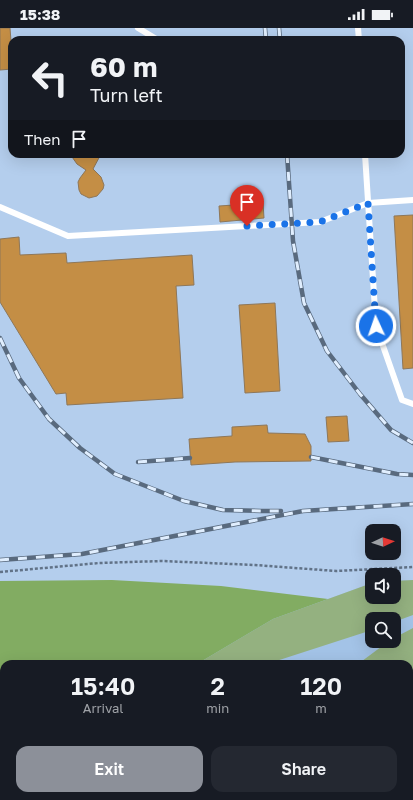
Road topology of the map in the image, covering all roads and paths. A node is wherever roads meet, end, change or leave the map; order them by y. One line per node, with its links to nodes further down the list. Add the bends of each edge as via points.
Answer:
1 (138, 28): 2 (lane)
2 (151, 36)
3 (366, 158): 5 (lane)
4 (413, 200): 5 (lane)
5 (368, 203): 6 (lane, via 320,222 68,236); 7 (lane, via 376,326 402,400)
6 (0, 207)
7 (413, 404)
8 (413, 567): 9 (path, via 336,571 162,561 99,563)
9 (0, 572)

